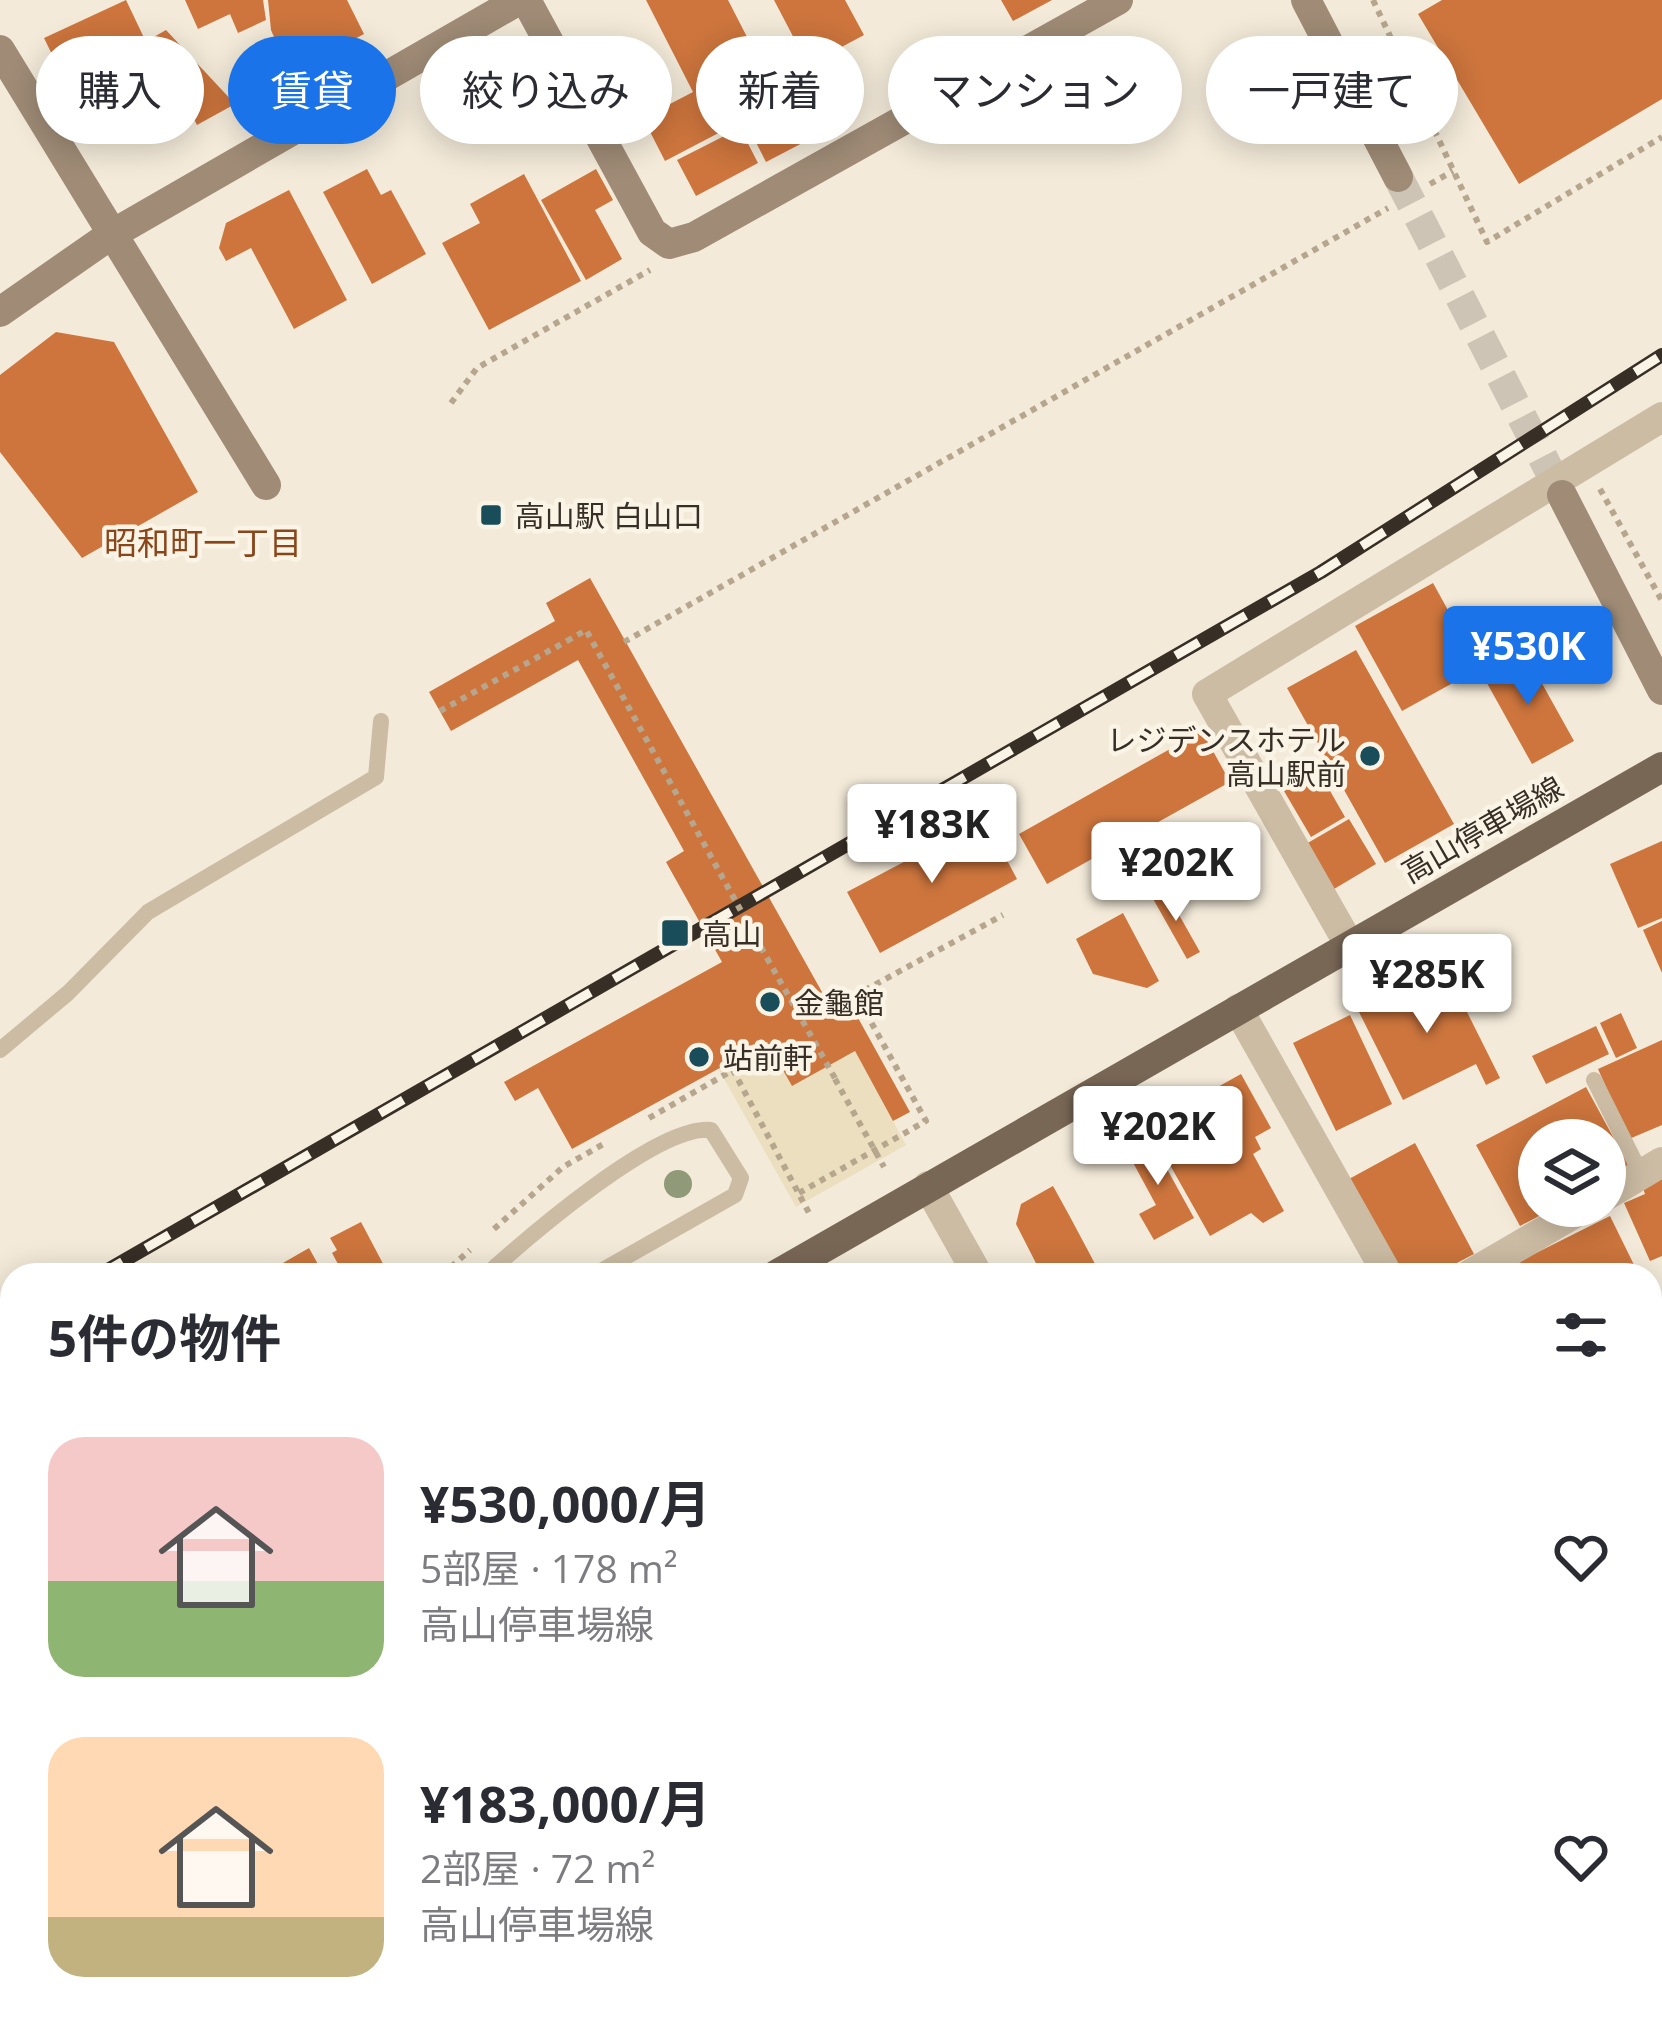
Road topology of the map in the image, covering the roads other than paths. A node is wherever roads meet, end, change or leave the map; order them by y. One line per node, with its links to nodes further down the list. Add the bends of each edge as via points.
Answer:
1 (522, 0): 2 (street, via 652,232 669,244); 6 (street)
2 (1118, 0)
3 (1306, 0): 5 (street)
4 (0, 50): 6 (street)
5 (1400, 192)
6 (109, 236): 7 (street); 9 (street)
7 (0, 311)
8 (1662, 417): 14 (street, via 1207,694)
9 (266, 485)
10 (1562, 496): 11 (street)
11 (1662, 690)
12 (382, 722): 16 (lane, via 376,777 148,912)
13 (1662, 767): 14 (main road, 高山停車場線)
14 (1350, 946): 15 (main road, 高山停車場線)
15 (1238, 1009): 20 (main road, 高山停車場線); 26 (street)
16 (0, 1050)
17 (1594, 1080): 18 (lane)
18 (1652, 1168): 19 (street)
19 (1626, 1183)
20 (928, 1186): 24 (main road, 高山停車場線); 25 (street)
21 (1551, 1227): 27 (street)
22 (500, 1263): 23 (lane, via 640,1157 696,1129 711,1130 741,1178 735,1195)
23 (615, 1263)
24 (796, 1263)
25 (972, 1263)
26 (1381, 1263)
27 (1490, 1263)

